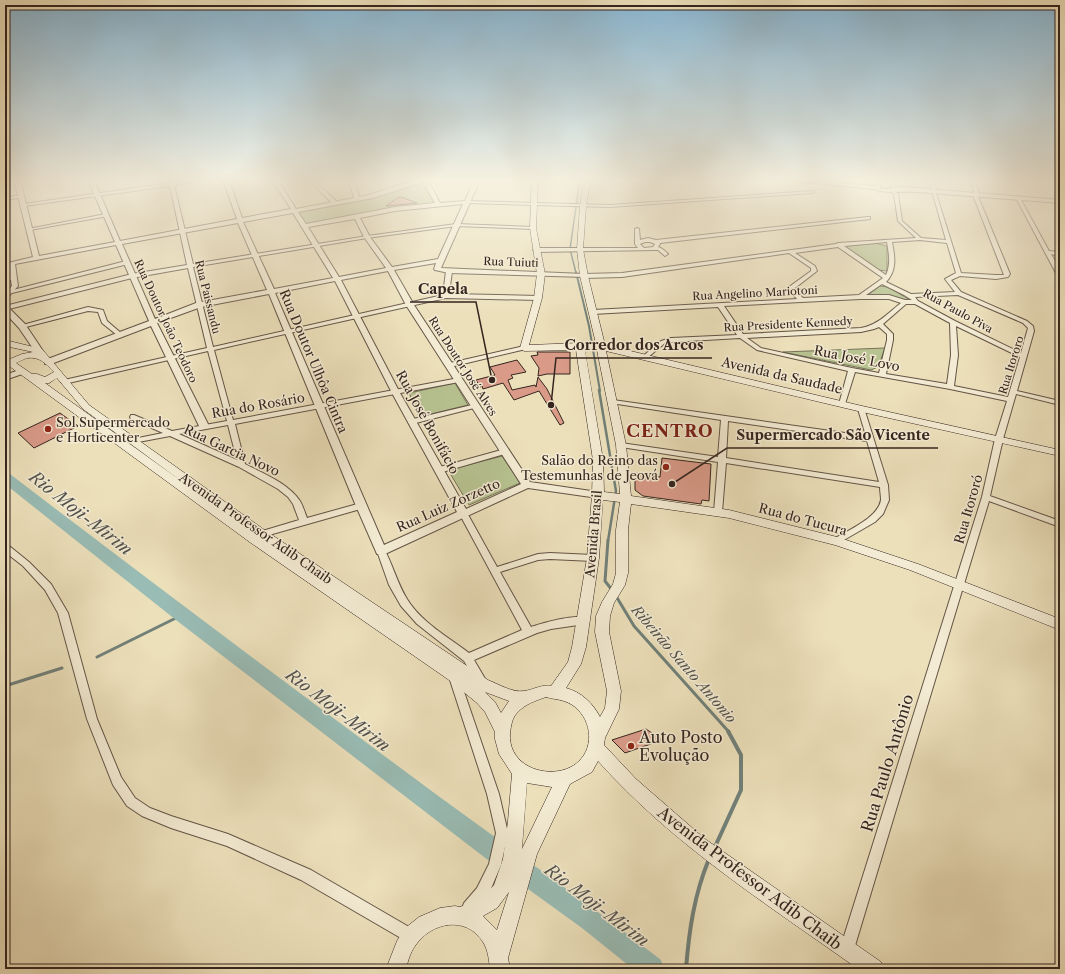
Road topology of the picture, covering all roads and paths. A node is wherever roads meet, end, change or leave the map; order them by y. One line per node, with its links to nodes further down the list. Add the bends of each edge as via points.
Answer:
1 (29, 225): 20 (street)
2 (49, 225): 20 (street)
3 (110, 225): 29 (street, Rua Doutor João Teodoro)
4 (181, 225): 22 (street, Rua Paissandu)
5 (214, 225): 22 (street)
6 (242, 225): 40 (street, Rua Doutor Ulhôa Cintra)
7 (309, 225): 18 (street)
8 (361, 225): 23 (street, Rua Doutor José Alves)
9 (453, 225): 23 (street)
10 (456, 225): 42 (street)
11 (468, 225): 19 (street)
12 (579, 225): 34 (main road)
13 (802, 225): 27 (street)
14 (905, 225): 24 (street)
15 (944, 225): 28 (street)
16 (988, 225): 48 (street, via 1006,276)
17 (1033, 225): 37 (street)
18 (305, 226): 31 (street, Rua José Bonifácio)
19 (533, 228): 35 (main road)
20 (30, 229): 41 (street)
21 (637, 229): 26 (street)
22 (182, 231): 29 (street); 44 (street, Rua Paissandu)
23 (367, 237): 31 (street); 45 (street, Rua Doutor José Alves)
24 (920, 239): 25 (street); 28 (street)
25 (889, 240): 30 (street); 53 (street, via 893,257)
26 (638, 242): 27 (street); 32 (street)
27 (655, 242): 33 (street, via 658,246)
28 (949, 242): 48 (street)
29 (117, 243): 41 (street); 43 (street, Rua Doutor João Teodoro)
30 (838, 244): 36 (street); 53 (street)
31 (317, 245): 40 (street); 55 (street, Rua José Bonifácio)
32 (642, 248): 33 (street); 34 (street)
33 (655, 248): 38 (street)
34 (577, 249): 35 (street); 51 (main road)
35 (536, 250): 47 (main road)
36 (789, 251): 51 (street, via 622,275); 65 (street, via 813,267 814,271 792,287 794,294)
37 (1047, 252): 39 (street); 49 (street)
38 (666, 254)
39 (1060, 254)
40 (256, 256): 44 (street); 58 (street, Rua Doutor Ulhôa Cintra)
41 (36, 258): 52 (street, via 11,263)
42 (439, 261): 45 (street); 46 (street, Rua Tuiuti, via 436,269)
43 (126, 263): 50 (street, Rua Doutor João Teodoro); 57 (street)
44 (190, 267): 50 (street); 70 (street, Rua Paissandu)
45 (390, 269): 55 (street); 68 (street, Rua Doutor José Alves)
46 (449, 271): 47 (street, Rua Tuiuti); 60 (street)
47 (541, 274): 51 (street, Rua Tuiuti); 64 (main road)
48 (959, 274): 59 (street, via 948,279)
49 (1060, 275)
50 (132, 276): 71 (street); 74 (street, Rua Doutor João Teodoro)
51 (582, 276): 72 (main road)
52 (14, 278): 54 (street); 57 (street, via 15,286)
53 (887, 278): 56 (street)
54 (5, 279)
55 (337, 279): 58 (street); 73 (street, Rua José Bonifácio)
56 (882, 282): 61 (street, Rua Paulo Piva); 63 (street)
57 (12, 291): 62 (street)
58 (271, 291): 70 (street); 78 (street, Rua Doutor Ulhôa Cintra)
59 (959, 293): 61 (street); 87 (street, Rua Itororo, via 1028,324 1031,331)
60 (446, 296): 64 (street); 68 (street)
61 (910, 296): 67 (street, Rua Paulo Piva)
62 (5, 297)
63 (859, 297): 65 (street, Rua Angelino Mariotoni); 66 (street, Rua Angelino Mariotoni, via 889,297)
64 (538, 298): 84 (main road)
65 (801, 300): 69 (street, Rua Angelino Mariotoni)
66 (905, 302): 67 (street, Rua Angelino Mariotoni); 76 (street, Rua Presidente Kennedy)
67 (916, 302): 75 (street, Rua Paulo Piva)
68 (410, 305): 73 (street); 92 (street, Rua Doutor José Alves)
69 (720, 305): 72 (street, Rua Angelino Mariotoni); 80 (street, Rua José Lovo)
70 (196, 306): 74 (street); 85 (street, Rua Paissandu)
71 (5, 308): 77 (street)
72 (594, 312): 83 (main road)
73 (357, 316): 78 (street); 101 (street, Rua José Bonifácio)
74 (151, 319): 79 (street); 89 (street, Rua Doutor João Teodoro)
75 (953, 322): 87 (street, Rua Paulo Piva); 99 (street, via 956,348)
76 (879, 324): 80 (street, Rua Presidente Kennedy, via 861,330); 95 (street, via 890,334)
77 (22, 326): 79 (street, via 94,308 101,310 104,322); 86 (street)
78 (288, 332): 85 (street); 106 (street, Rua Doutor Ulhôa Cintra)
79 (119, 334): 91 (street)
80 (741, 336): 88 (street, Rua Presidente Kennedy, via 671,340 663,342); 93 (street, Rua José Lovo, via 750,345 770,353)
81 (5, 343): 86 (main road)
82 (583, 346): 83 (main road, Avenida da Saudade); 84 (main road, Avenida da Saudade); 126 (main road, Avenida Brasil)
83 (598, 347): 88 (main road, Avenida da Saudade); 103 (main road)
84 (524, 348): 92 (street, Avenida da Saudade)
85 (211, 349): 89 (street); 111 (street, Rua Paissandu)
86 (39, 351): 91 (main road, Avenida Professor Adib Chaib)
87 (1024, 356): 100 (street, Rua Itororo)
88 (645, 357): 105 (main road, Avenida da Saudade)
89 (171, 358): 97 (street); 113 (street, Rua Doutor João Teodoro)
90 (7, 360): 91 (main road, via 34,354); 94 (main road, Avenida Professor Adib Chaib)
91 (48, 362): 97 (main road, Avenida Professor Adib Chaib)
92 (450, 365): 98 (street, Rua Doutor José Alves)
93 (852, 370): 95 (street, Rua José Lovo); 105 (street)
94 (22, 372): 96 (street); 97 (main road, via 46,381); 145 (main road, Avenida Professor Adib Chaib, via 255,540)
95 (882, 376): 99 (street, Rua José Lovo)
96 (5, 378)
97 (62, 378): 117 (main road, Avenida Professor Adib Chaib, via 86,407)
98 (458, 380): 101 (street, Rua do Rosário); 107 (street, Rua Doutor José Alves)
99 (950, 387): 102 (street, Rua José Lovo)
100 (1014, 392): 102 (street, Rua Itororo); 104 (street)
101 (396, 393): 106 (street, Rua do Rosário); 112 (street, Rua José Bonifácio)
102 (1011, 400): 116 (street, Rua Itororo)
103 (613, 402): 110 (street); 118 (main road)
104 (1060, 403)
105 (842, 404): 108 (main road, Avenida da Saudade)
106 (320, 406): 111 (street, Rua do Rosário); 129 (street, Rua Doutor Ulhôa Cintra)
107 (476, 406): 112 (street); 119 (street, Rua Doutor José Alves)
108 (862, 409): 115 (street); 116 (main road, Avenida da Saudade)
109 (134, 417): 114 (street, Rua Garcia Novo)
110 (725, 419): 115 (street); 121 (street)
111 (230, 422): 113 (street, Rua do Rosário); 122 (street, Rua Paissandu)
112 (412, 422): 123 (street, Rua José Bonifácio)
113 (204, 426): 114 (street, Rua do Rosário)
114 (168, 434): 117 (street, Rua do Rosário); 122 (street, Rua Garcia Novo)
115 (871, 439): 125 (street)
116 (999, 439): 120 (main road, Avenida da Saudade); 127 (street, Rua Itororó)
117 (134, 441): 134 (main road, Avenida Professor Adib Chaib)
118 (621, 445): 121 (street); 128 (main road, via 625,477)
119 (505, 451): 123 (street); 124 (street, Rua Doutor José Alves)
120 (1060, 452)
121 (722, 459): 125 (street); 130 (street)
122 (242, 466): 132 (street, Rua Garcia Novo, via 282,487 291,495)
123 (440, 470): 131 (street, Rua José Bonifácio)
124 (527, 485): 126 (street, Rua do Tucura); 131 (street, Rua Luiz Zorzetto)
125 (884, 485): 135 (street, via 885,500 880,512 872,520)
126 (601, 496): 128 (main road, Rua do Tucura); 138 (main road, Avenida Brasil)
127 (986, 497): 133 (street); 140 (street, Rua Itororó)
128 (623, 499): 130 (main road, Rua do Tucura); 150 (main road, via 623,563 619,585 603,616 602,632 614,691 612,709)
129 (361, 506): 132 (street); 137 (street, Rua Doutor Ulhôa Cintra)
130 (718, 512): 135 (main road, Rua do Tucura)
131 (463, 513): 137 (street, Rua Luiz Zorzetto); 139 (street, Rua José Bonifácio)
132 (304, 522): 134 (street)
133 (1060, 524)
134 (262, 534): 146 (main road, Avenida Professor Adib Chaib)
135 (836, 541): 140 (main road, Rua do Tucura)
136 (5, 547): 156 (street, via 48,587 63,613 92,719 117,781 130,802 146,812 228,840 306,875)
137 (381, 551): 144 (street, via 404,603 420,621)
138 (593, 558): 139 (street, via 538,557); 141 (main road, Avenida Brasil)
139 (494, 571): 143 (street, Rua José Bonifácio)
140 (959, 585): 142 (main road, Rua do Tucura); 157 (street, Rua Paulo Antônio)
141 (582, 621): 143 (street, via 559,623); 147 (main road, Avenida Brasil, via 574,664)
142 (1060, 625)
143 (528, 631): 144 (street)
144 (468, 658): 146 (street)
145 (454, 676): 149 (main road, Avenida Professor Adib Chaib, via 482,698 490,707); 153 (street)
146 (483, 684): 148 (main road, Avenida Professor Adib Chaib, via 502,693)
147 (556, 691): 148 (main road, via 538,692); 150 (main road, via 581,702 590,711 596,723)
148 (522, 698): 149 (main road, via 505,718)
149 (502, 730): 151 (main road, via 505,752)
150 (597, 742): 152 (main road, via 592,758 585,767); 157 (main road, Avenida Professor Adib Chaib, via 651,805 730,868)
151 (520, 771): 152 (main road, via 534,778); 153 (main road)
152 (565, 778): 154 (main road)
153 (509, 837): 154 (main road); 155 (street, via 482,893)
154 (512, 883): 155 (main road, via 499,891 490,902); 158 (main road)
155 (463, 915): 156 (main road, via 446,914 429,920); 158 (main road, via 479,923 492,937)
156 (410, 936): 159 (main road, via 402,949)
157 (846, 950): 160 (main road, Avenida Professor Adib Chaib)
158 (499, 962)
159 (396, 969)
160 (874, 969)

